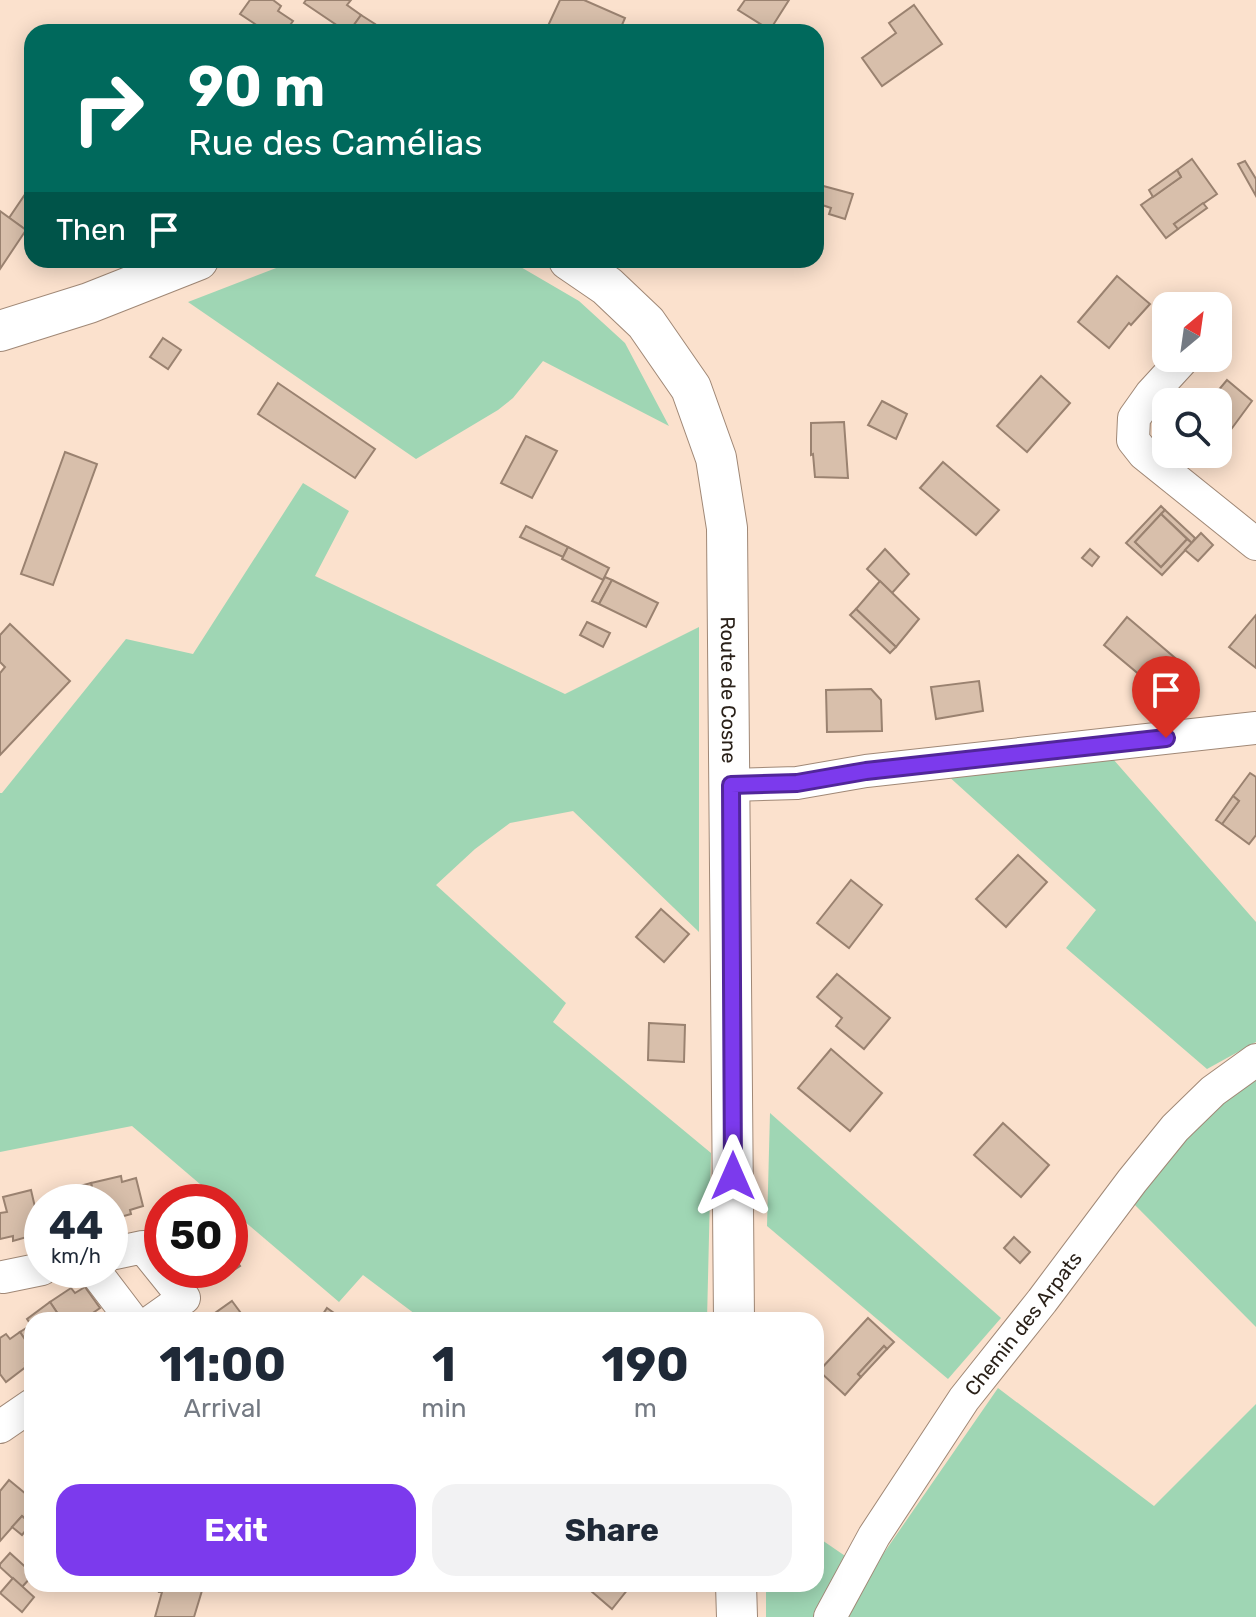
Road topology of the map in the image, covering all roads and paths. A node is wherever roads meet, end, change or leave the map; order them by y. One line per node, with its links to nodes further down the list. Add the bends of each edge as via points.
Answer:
1 (178, 268): 3 (main road)
2 (581, 268): 7 (main road, Route de Cosne, via 646,323 691,388 716,458 727,528)
3 (0, 331)
4 (1171, 372): 5 (street, via 1134,418 1133,440)
5 (1256, 544)
6 (1256, 728): 7 (street, via 797,783)
7 (731, 785): 15 (main road, Route de Cosne)
8 (1256, 1060): 20 (street, Chemin des Arpats, via 1175,1128 964,1399 874,1536)
9 (128, 1250): 14 (street, via 143,1247 184,1298)
10 (24, 1273): 11 (street)
11 (3, 1277)
12 (108, 1288): 13 (street)
13 (126, 1312)
14 (164, 1312)
15 (734, 1312)
16 (24, 1410): 17 (street)
17 (0, 1427)
18 (736, 1592): 19 (main road)
19 (737, 1617)
20 (830, 1617)

